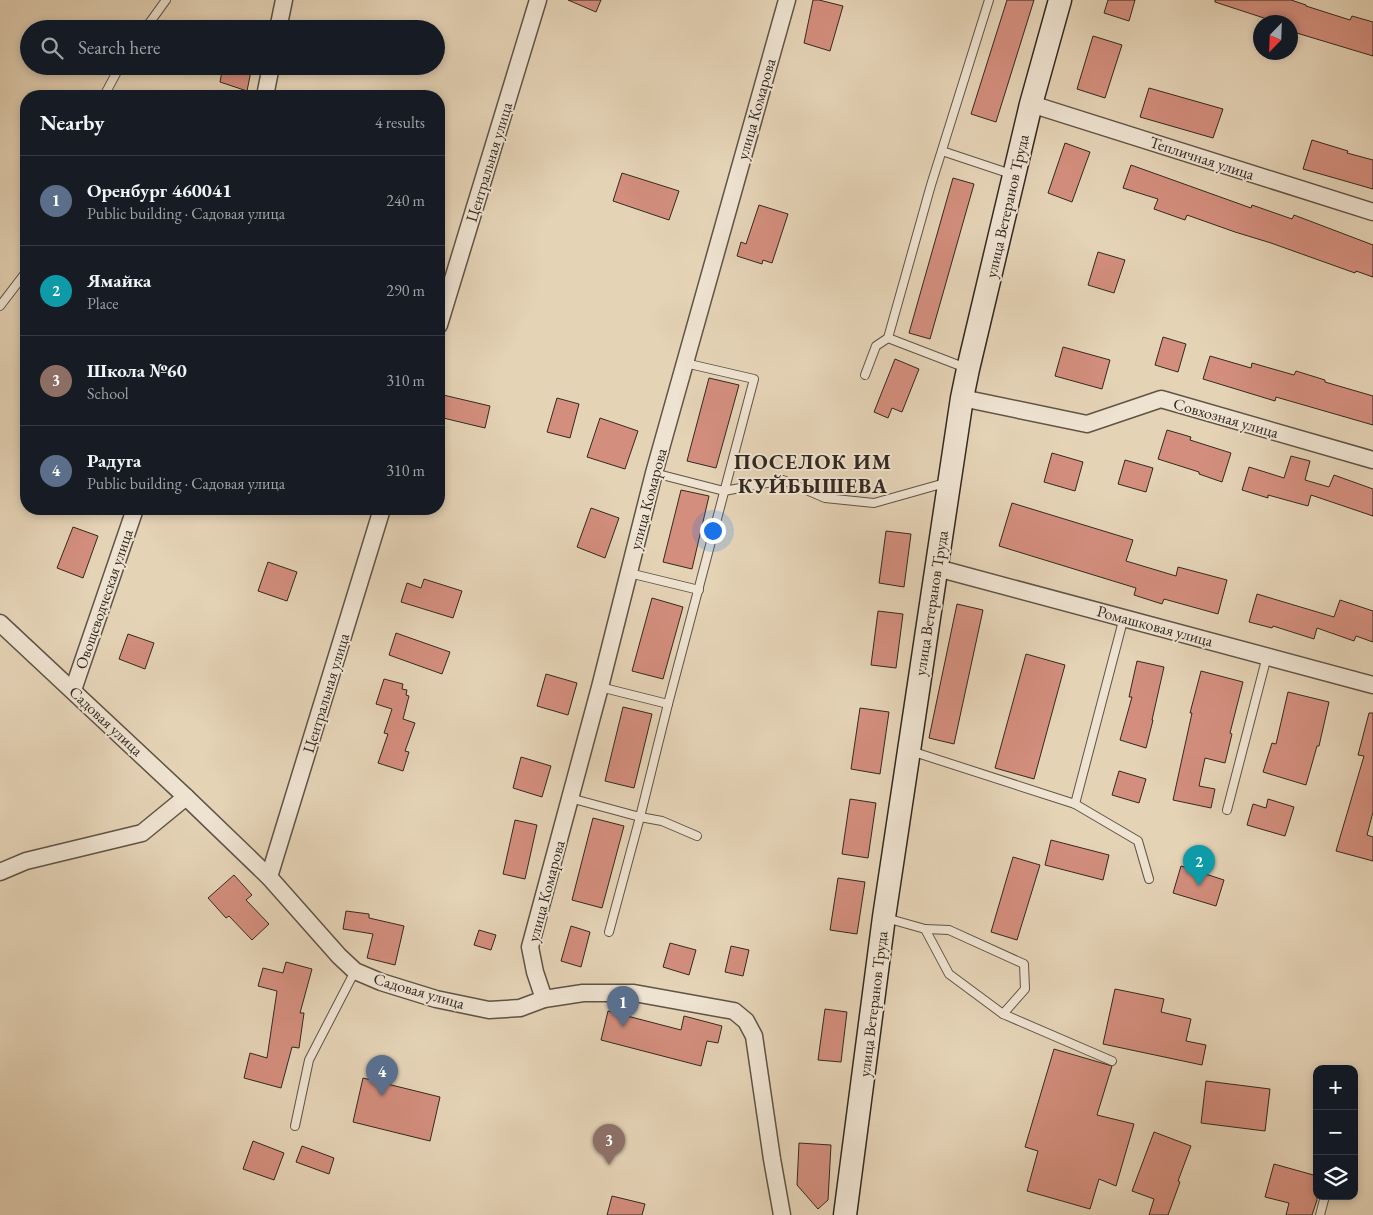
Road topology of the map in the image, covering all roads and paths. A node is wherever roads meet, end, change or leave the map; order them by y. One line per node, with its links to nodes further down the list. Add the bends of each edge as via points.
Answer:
1 (166, 0): 7 (lane)
2 (284, 0): 8 (street)
3 (538, 0): 18 (street, Центральная улица)
4 (787, 0): 21 (street, улица Комарова)
5 (989, 0): 14 (lane)
6 (1060, 0): 13 (street, улица Ветеранов Труда)
7 (152, 20)
8 (280, 20)
9 (115, 75): 11 (lane)
10 (269, 75): 12 (street)
11 (107, 90)
12 (266, 90)
13 (1031, 104): 15 (street, улица Ветеранов Труда); 16 (street, Тепличная улица)
14 (942, 151): 15 (lane); 20 (lane)
15 (1014, 175): 22 (street, улица Ветеранов Труда)
16 (1373, 212)
17 (20, 280): 19 (lane)
18 (445, 305)
19 (0, 306)
20 (888, 338): 22 (lane); 23 (lane, via 876,346)
21 (685, 363): 26 (street, улица Комарова); 28 (lane, via 754,379)
22 (968, 369): 24 (street, улица Ветеранов Труда)
23 (865, 375)
24 (962, 398): 25 (street, Совхозная улица, via 1087,424 1160,399); 27 (street, улица Ветеранов Труда)
25 (1373, 460)
26 (654, 474): 28 (lane); 32 (street, улица Комарова)
27 (950, 482): 28 (lane, via 874,503 825,498 783,480); 31 (street, улица Ветеранов Труда)
28 (724, 491): 33 (lane)
29 (133, 515): 39 (street, Овощеводческая улица)
30 (380, 515): 49 (street, Центральная улица)
31 (937, 568): 34 (street, Ромашковая улица); 41 (street, улица Ветеранов Труда)
32 (629, 572): 33 (lane); 38 (street, улица Комарова)
33 (699, 590): 40 (lane)
34 (1124, 617): 36 (street, Ромашковая улица); 44 (lane)
35 (0, 623): 39 (street, Садовая улица)
36 (1267, 656): 37 (street, Ромашковая улица); 45 (lane)
37 (1373, 685)
38 (600, 688): 40 (lane); 43 (street, улица Комарова)
39 (73, 690): 42 (street, Садовая улица)
40 (668, 704): 46 (lane)
41 (909, 751): 44 (lane); 51 (street, улица Ветеранов Труда)
42 (186, 797): 48 (street, via 142,833 26,861); 49 (street, Садовая улица)
43 (570, 798): 46 (lane); 55 (street, улица Комарова, via 530,947)
44 (1075, 804): 50 (lane, via 1138,842)
45 (1226, 810)
46 (640, 817): 47 (lane, via 662,821); 53 (lane)
47 (697, 836)
48 (0, 872)
49 (269, 877): 54 (street, Садовая улица)
50 (1149, 879)
51 (884, 917): 52 (lane); 61 (street, улица Ветеранов Труда)
52 (926, 930): 56 (lane, via 949,974); 56 (lane, via 949,930 1024,964 1025,989)
53 (609, 932)
54 (355, 971): 55 (street, Садовая улица, via 436,999 489,1010 520,1008); 58 (lane, via 309,1060)
55 (544, 1000): 60 (street, Садовая улица, via 583,993 634,993 734,1012 746,1022 754,1036)
56 (1003, 1014): 57 (lane)
57 (1112, 1061)
58 (294, 1126)
59 (1324, 1200): 62 (lane)
60 (782, 1215)
61 (845, 1215)
62 (1320, 1215)

